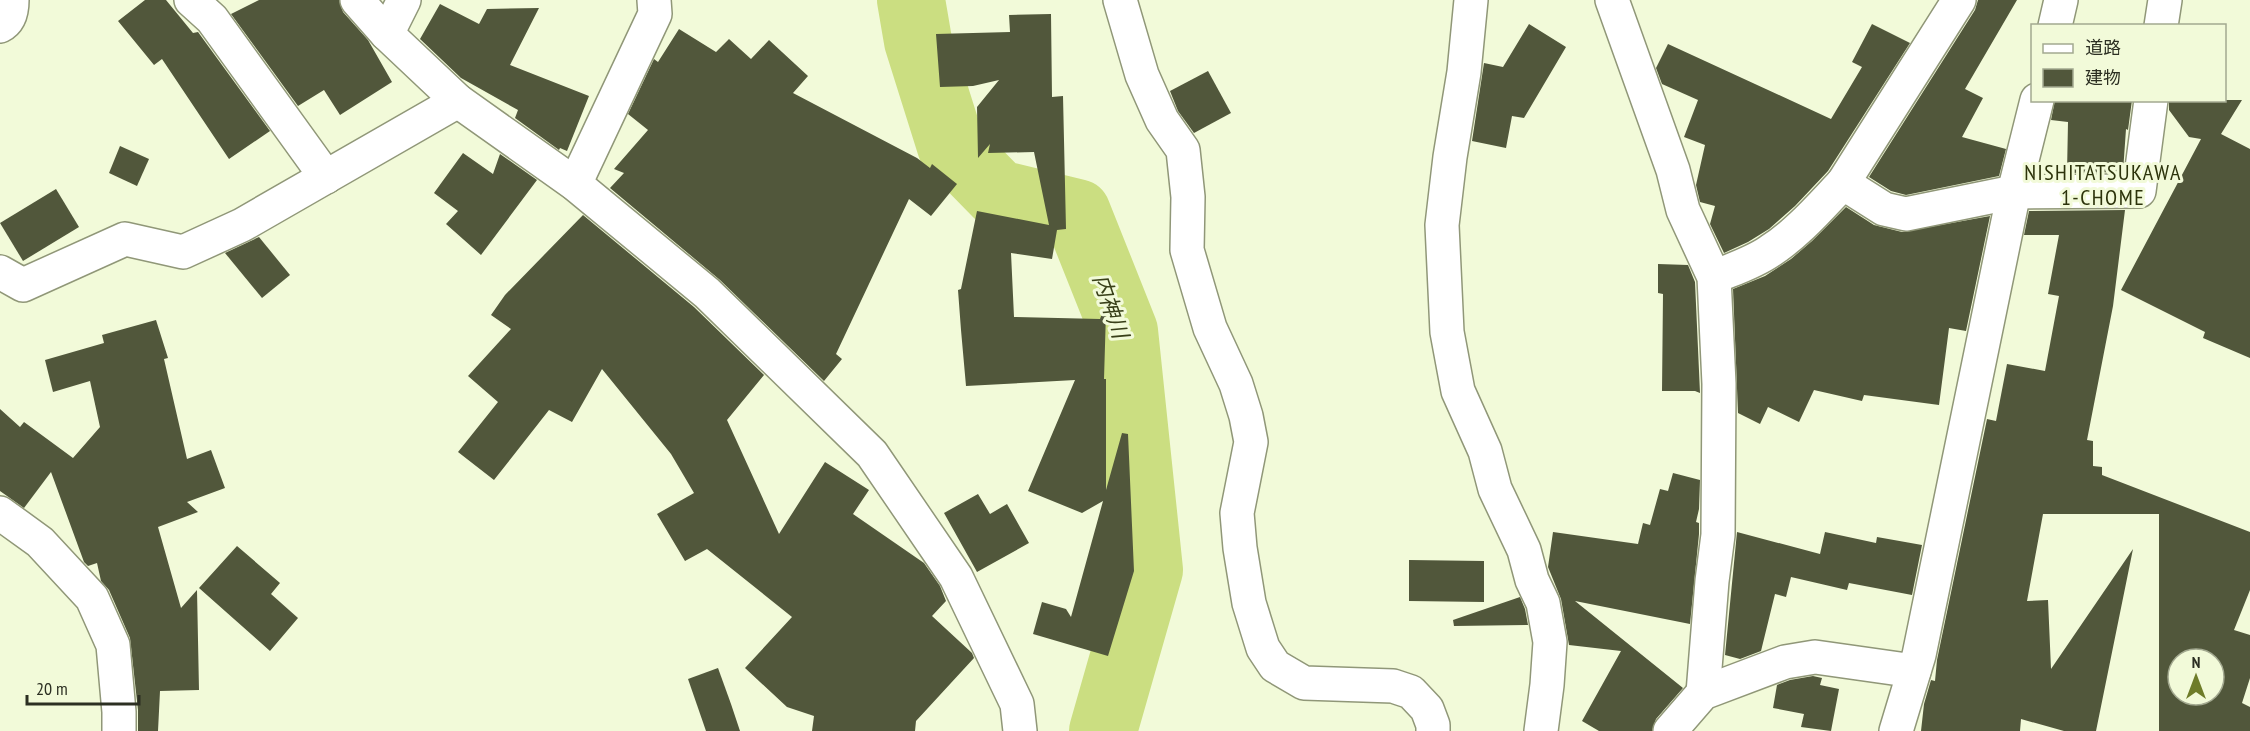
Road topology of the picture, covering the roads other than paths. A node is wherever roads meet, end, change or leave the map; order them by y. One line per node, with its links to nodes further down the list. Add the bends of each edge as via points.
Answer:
1 (12, 0): 14 (street, via 6,24)
2 (191, 0): 19 (street, via 212,19)
3 (357, 0): 15 (street)
4 (404, 0): 15 (street)
5 (654, 0): 21 (street, via 655,14)
6 (1120, 0): 30 (street, via 1142,75 1162,120 1183,150 1188,197 1187,250 1210,328 1246,416 1251,442 1238,513 1239,537 1249,603 1263,648 1275,666 1304,683 1393,686 1411,692 1427,709)
7 (1471, 0): 31 (street, via 1442,225 1447,332 1458,391 1485,450 1495,489 1524,550 1543,603 1550,642)
8 (1612, 0): 23 (street, via 1673,170 1683,210)
9 (1959, 0): 20 (street)
10 (2061, 0): 12 (street)
11 (2165, 0): 13 (street)
12 (2055, 24)
13 (2160, 24)
14 (0, 26)
15 (387, 33): 16 (street)
16 (458, 101): 19 (street); 21 (street)
17 (2036, 102): 22 (street)
18 (2151, 102): 22 (street, via 2139,191)
19 (326, 177): 24 (street, via 242,225 183,252 125,239)
20 (1843, 183): 22 (street, via 1884,209 1906,214); 23 (street, via 1770,252)
21 (575, 184): 29 (street, via 708,293 872,454 956,577 1017,704)
22 (2014, 192): 26 (street)
23 (1714, 277): 27 (street, via 1719,384 1718,535)
24 (8, 282)
25 (0, 513): 28 (street, via 40,542 92,598 113,645)
26 (1914, 671): 27 (street, via 1815,657 1785,662); 33 (street)
27 (1703, 693): 32 (street)
28 (118, 731)
29 (1020, 731)
30 (1433, 731)
31 (1541, 731)
32 (1670, 731)
33 (1896, 731)

